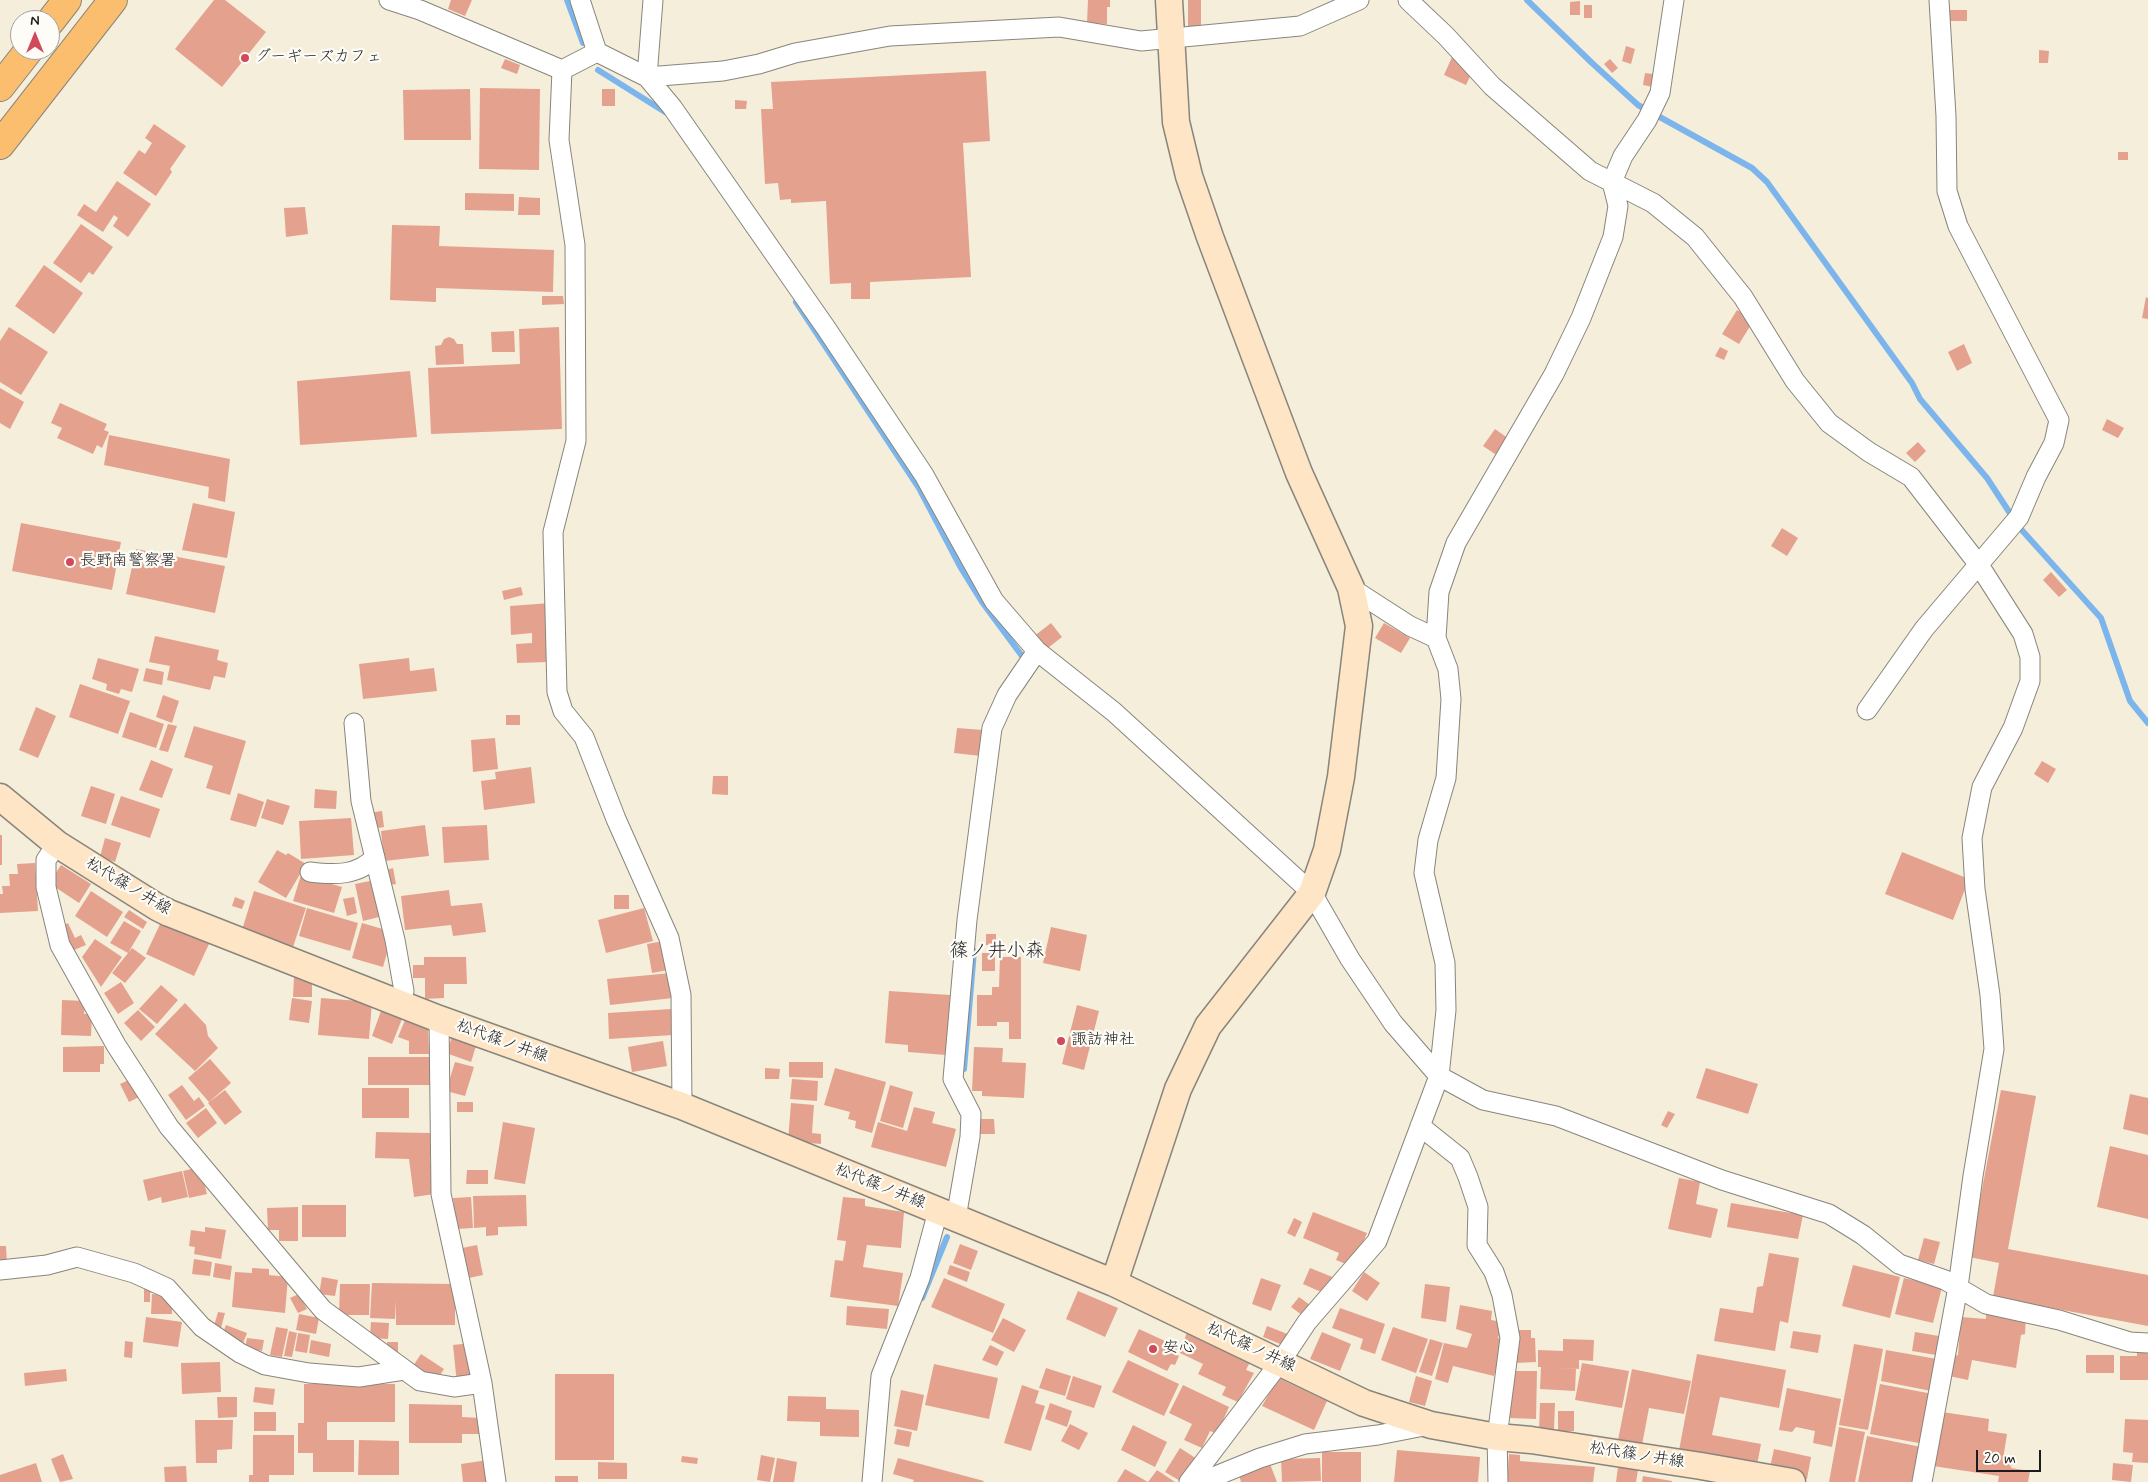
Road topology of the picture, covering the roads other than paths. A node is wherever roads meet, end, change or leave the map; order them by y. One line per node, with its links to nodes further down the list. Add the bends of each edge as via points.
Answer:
1 (67, 0): 11 (highway)
2 (114, 0): 18 (highway)
3 (389, 0): 15 (street)
4 (580, 0): 13 (street)
5 (653, 0): 16 (street)
6 (1168, 0): 12 (main road)
7 (1359, 0): 12 (street, via 1300,26)
8 (1408, 0): 19 (street, via 1492,86 1590,171)
9 (1674, 0): 19 (street, via 1660,93 1623,156)
10 (1939, 0): 20 (street, via 1947,191 1958,226 2059,420 2054,443 2015,522)
11 (59, 10)
12 (1171, 39): 16 (street, via 1142,41 1060,27 890,36 795,53 723,71); 21 (main road, via 1176,122 1189,176 1299,472)
13 (597, 52): 15 (street); 16 (street)
14 (21, 60): 17 (highway)
15 (562, 70): 34 (street, via 559,140 575,245 576,441 554,532 557,692 563,711 584,737 669,938 681,995)
16 (647, 77): 23 (street, via 826,328 924,475 994,601)
17 (0, 87)
18 (0, 145)
19 (1612, 182): 20 (street, via 1653,203 1695,237 1743,297 1795,381 1829,423 1911,477); 22 (street, via 1618,206 1613,237 1582,318 1549,382 1456,542 1440,592)
20 (1979, 564): 24 (street, via 1924,629); 39 (street, via 2023,634 2030,657 2030,681 2013,728 1982,787 1972,838 1994,1049)
21 (1351, 588): 22 (street, via 1410,626); 30 (main road, via 1358,626 1341,777 1327,850)
22 (1436, 638): 33 (street, via 1448,669 1451,699 1446,778 1428,840 1424,873 1445,963 1446,1010)
23 (1037, 651): 30 (street, via 1114,712); 36 (street, via 1007,695 992,728 967,920 953,1079 971,1114 970,1137)
24 (1867, 710)
25 (354, 722): 28 (street, via 361,801)
26 (0, 797): 27 (main road, 松代篠ノ井線)
27 (57, 844): 31 (main road, 松代篠ノ井線, via 157,907); 42 (street, via 46,860 46,887 60,945 116,1045 164,1118 323,1310)
28 (375, 858): 29 (street, via 366,868 349,872); 31 (street, via 404,991)
29 (310, 872)
30 (1312, 893): 33 (street, via 1350,959 1393,1023); 38 (main road, via 1208,1026 1178,1089)
31 (400, 1004): 32 (main road, 松代篠ノ井線)
32 (439, 1019): 34 (main road, 松代篠ノ井線); 43 (street, via 441,1194)
33 (1439, 1076): 35 (street); 39 (street, via 1483,1100 1556,1116 1722,1180 1829,1214 1899,1264 1945,1280)
34 (682, 1106): 36 (main road, 松代篠ノ井線)
35 (1420, 1126): 41 (street, via 1377,1240 1307,1322); 45 (street, via 1460,1158 1478,1207 1477,1244 1494,1272 1502,1295 1510,1338)
36 (947, 1215): 38 (main road, 松代篠ノ井線); 47 (street, via 881,1376)
37 (0, 1270): 42 (street, via 47,1265 77,1257 134,1273 167,1288 202,1327 264,1365 358,1377)
38 (1114, 1284): 41 (main road, 松代篠ノ井線)
39 (1958, 1288): 40 (street, via 1986,1304 2060,1320 2130,1342); 52 (street)
40 (2148, 1343)
41 (1281, 1361): 44 (main road, 松代篠ノ井線, via 1364,1402); 48 (street)
42 (404, 1370): 43 (street, via 420,1381 454,1387)
43 (482, 1383): 46 (street)
44 (1431, 1425): 45 (main road, 松代篠ノ井線); 49 (street, via 1305,1444)
45 (1497, 1437): 50 (street); 51 (main road, 松代篠ノ井線)
46 (496, 1482)
47 (872, 1482)
48 (1189, 1482)
49 (1201, 1482)
50 (1498, 1482)
51 (1792, 1482)
52 (1922, 1482)

